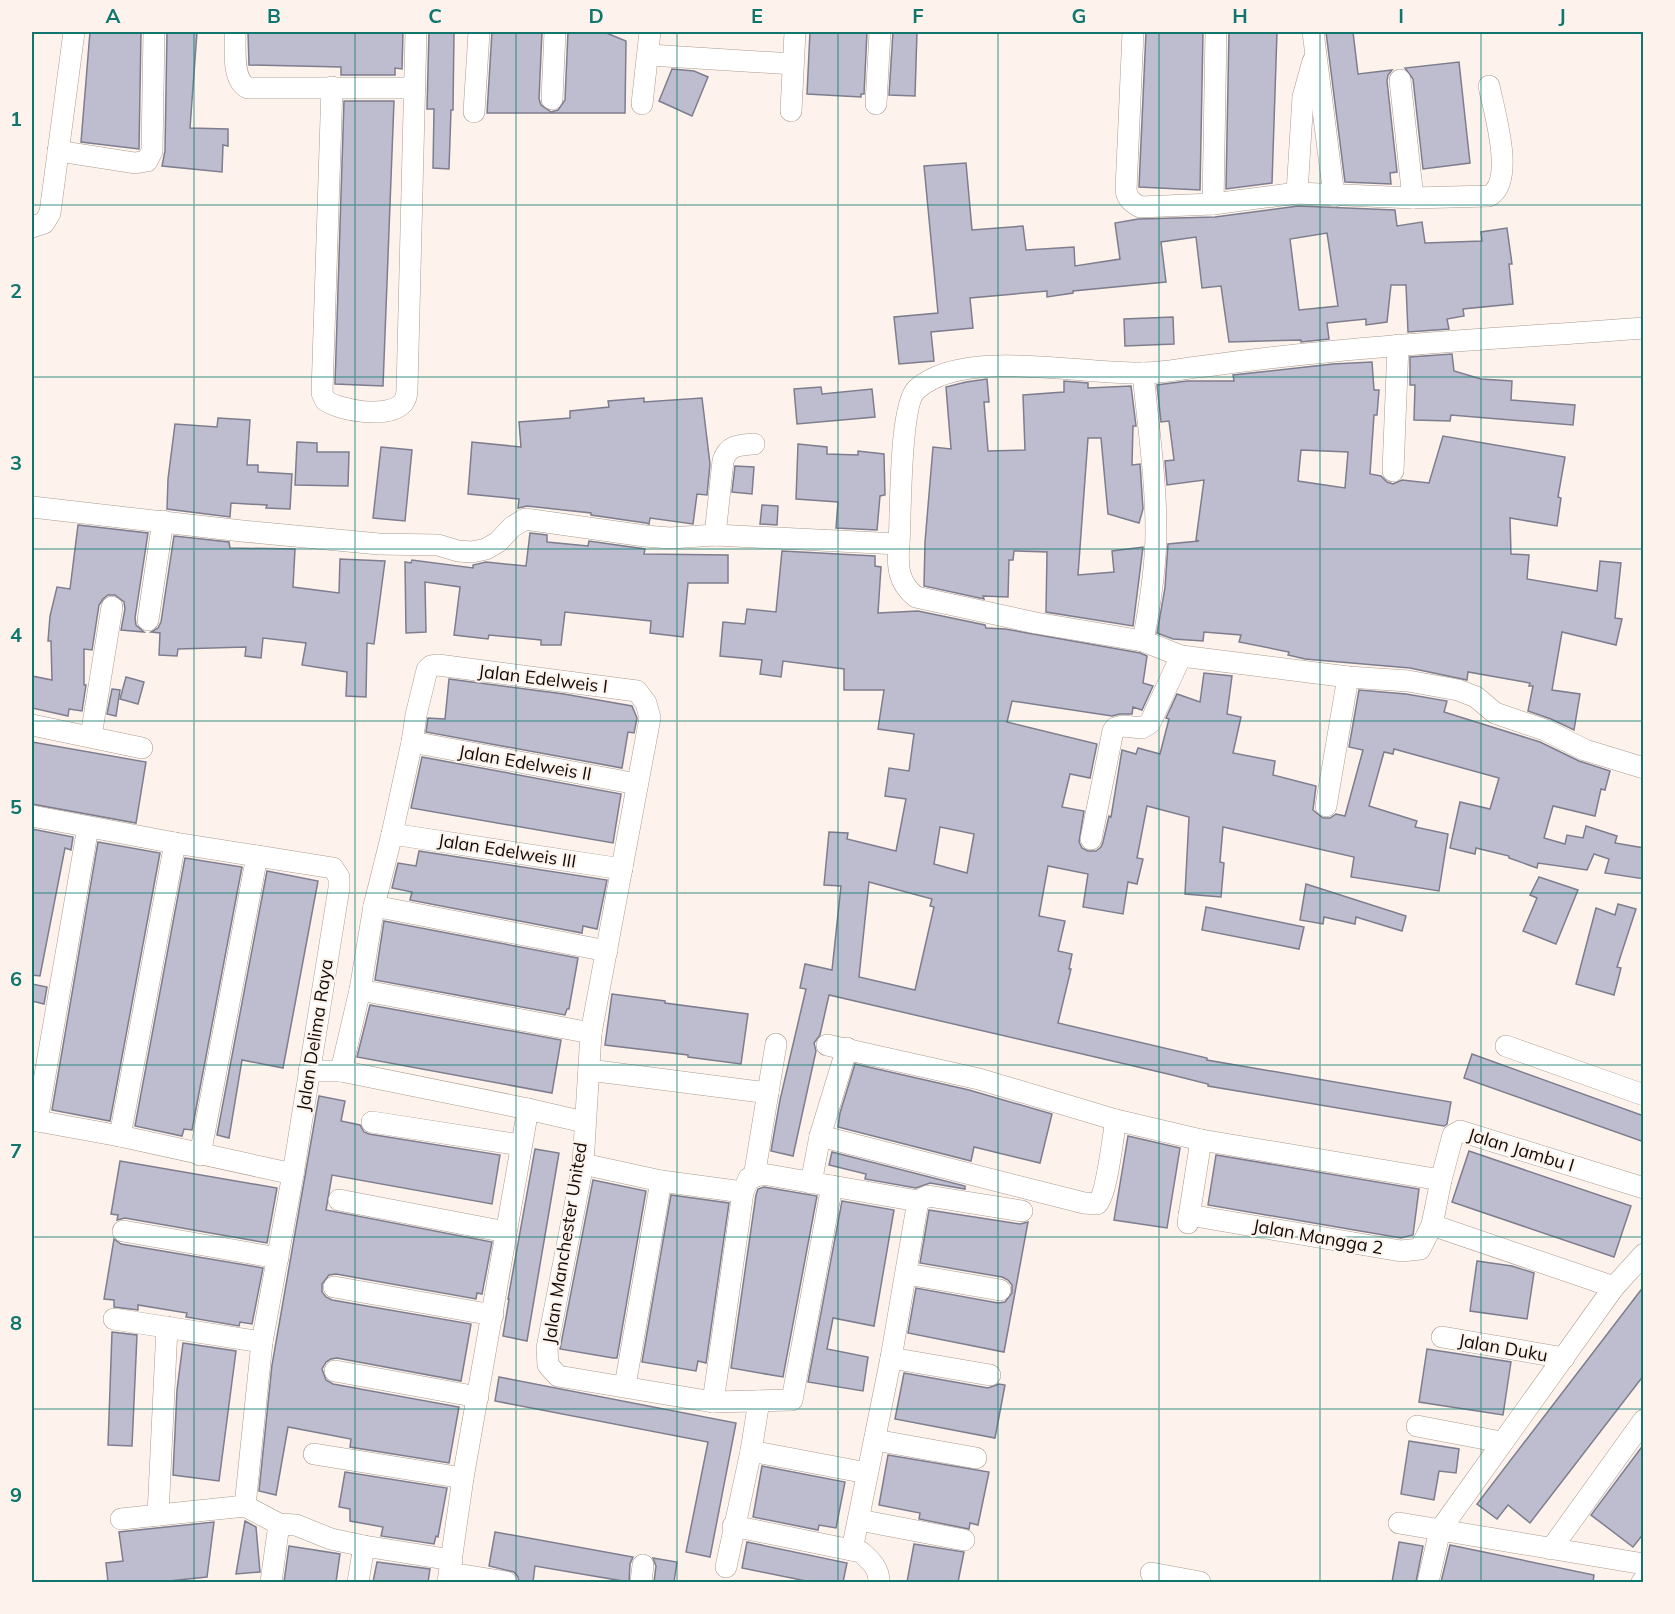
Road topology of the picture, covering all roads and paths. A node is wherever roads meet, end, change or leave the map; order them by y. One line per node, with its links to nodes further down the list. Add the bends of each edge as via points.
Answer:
1 (74, 32): 24 (street)
2 (154, 32): 24 (street, via 152,151 147,161 135,163)
3 (235, 32): 17 (street, via 238,77 244,86)
4 (416, 32): 18 (street)
5 (478, 32): 23 (street)
6 (555, 32): 19 (street)
7 (650, 32): 13 (street)
8 (795, 32): 14 (street)
9 (880, 32): 21 (street)
10 (1133, 32): 28 (street, via 1127,197 1140,207)
11 (1216, 32): 28 (street)
12 (1314, 42): 25 (street, via 1304,97); 26 (street)
13 (649, 55): 14 (street); 20 (street)
14 (793, 64): 22 (street)
15 (1400, 80): 27 (street)
16 (1489, 86): 27 (street, via 1503,151 1498,189 1484,197)
17 (332, 87): 18 (street); 18 (street, via 322,393 325,400 345,409 376,412 400,406 407,390)
18 (414, 88)
19 (552, 99)
20 (642, 104)
21 (876, 104)
22 (791, 111)
23 (474, 112)
24 (58, 151): 29 (street, via 48,217)
25 (1297, 192): 26 (street); 28 (street)
26 (1334, 196): 27 (street)
27 (1413, 198)
28 (1213, 204)
29 (32, 227)
30 (1644, 328): 31 (street)
31 (1398, 345): 32 (street); 34 (street)
32 (1143, 373): 38 (street, via 999,366 955,370 918,388 909,402 904,440); 41 (street, via 1156,530 1151,600)
33 (754, 444): 37 (street, via 737,445 725,453)
34 (1393, 471)
35 (32, 507): 36 (street)
36 (163, 521): 37 (street, via 379,544 438,545 472,552 498,542 525,519 645,536); 40 (street)
37 (715, 535): 38 (street)
38 (900, 544): 41 (street, via 898,570 906,589 916,597)
39 (112, 607): 46 (street)
40 (148, 620)
41 (1143, 641): 42 (street)
42 (1181, 656): 43 (street); 55 (street, via 1150,723 1142,728 1124,726 1113,731)
43 (1348, 677): 49 (street, via 1408,681 1458,690 1476,697 1495,713 1545,730 1585,750); 51 (street)
44 (637, 692): 47 (street, Jalan Edelweis I, via 435,665 427,670); 50 (street, Jalan Manchester United, via 646,703 650,718)
45 (32, 725): 46 (street)
46 (91, 736): 48 (street)
47 (412, 742): 50 (street, Jalan Edelweis II); 54 (street)
48 (142, 748)
49 (1644, 768)
50 (637, 783): 58 (street, Jalan Manchester United)
51 (1326, 806)
52 (32, 816): 53 (street, Jalan Delima Raya)
53 (88, 827): 56 (street, Jalan Delima Raya); 72 (street)
54 (392, 834): 58 (street, Jalan Edelweis III); 59 (street)
55 (1091, 839)
56 (175, 843): 57 (street, Jalan Delima Raya); 75 (street)
57 (257, 856): 66 (street, Jalan Delima Raya, via 333,868 339,877); 79 (street)
58 (622, 869): 60 (street, Jalan Manchester United)
59 (374, 906): 60 (street); 61 (street)
60 (607, 951): 62 (street, Jalan Manchester United)
61 (360, 990): 62 (street); 67 (street)
62 (591, 1033): 65 (street, Jalan Manchester United)
63 (776, 1044): 68 (street)
64 (1506, 1046): 69 (street)
65 (589, 1070): 68 (street); 74 (street, Jalan Manchester United)
66 (309, 1071): 67 (street); 81 (street, Jalan Delima Raya)
67 (341, 1071): 70 (street)
68 (768, 1093): 85 (street)
69 (1644, 1095)
70 (528, 1109): 74 (street); 78 (street)
71 (1116, 1119): 76 (street, via 1104,1188 1097,1204); 76 (street, via 979,1080 837,1047); 77 (street)
72 (34, 1121): 75 (street)
73 (372, 1122): 78 (street)
74 (584, 1122): 80 (street, Jalan Manchester United)
75 (120, 1136): 79 (street)
76 (820, 1136): 84 (street)
77 (1201, 1140): 82 (street); 91 (street, Jalan Mangga 2, via 1189,1219 1401,1251 1420,1249)
78 (521, 1145): 93 (street)
79 (200, 1155): 81 (street)
80 (583, 1164): 83 (street); 109 (street, Jalan Manchester United, via 547,1348 548,1365 558,1376)
81 (293, 1174): 95 (street, Jalan Delima Raya)
82 (1441, 1180): 87 (street, Jalan Jambu I, via 1453,1135 1460,1131); 91 (street, Jalan Jambu I)
83 (661, 1181): 85 (street); 109 (street)
84 (811, 1183): 85 (street, via 768,1175); 86 (street)
85 (749, 1184): 112 (street)
86 (832, 1186): 89 (street); 111 (street, via 792,1400)
87 (1644, 1188)
88 (339, 1200): 93 (street)
89 (918, 1201): 90 (street, via 928,1196); 96 (street)
90 (1022, 1211)
91 (1432, 1225): 98 (street)
92 (123, 1231): 95 (street)
93 (506, 1232): 100 (street)
94 (1644, 1254): 98 (street)
95 (278, 1258): 104 (street, Jalan Delima Raya)
96 (907, 1274): 99 (street); 105 (street)
97 (334, 1287): 100 (street)
98 (1614, 1287): 106 (street)
99 (1000, 1290)
100 (493, 1315): 110 (street)
101 (114, 1319): 102 (street)
102 (167, 1327): 104 (street); 123 (street)
103 (1442, 1337): 106 (street, Jalan Duku)
104 (262, 1342): 122 (street, Jalan Delima Raya)
105 (891, 1358): 108 (street); 115 (street)
106 (1564, 1358): 116 (street)
107 (335, 1371): 110 (street)
108 (990, 1375)
109 (625, 1386): 112 (street)
110 (478, 1397): 121 (street)
111 (759, 1401): 112 (street); 117 (street)
112 (713, 1402)
113 (1644, 1420): 132 (street)
114 (1417, 1426): 116 (street)
115 (875, 1440): 119 (street); 120 (street)
116 (1501, 1442): 129 (street)
117 (750, 1451): 120 (street); 128 (street)
118 (314, 1454): 121 (street)
119 (976, 1458)
120 (867, 1473): 125 (street)
121 (463, 1478): 136 (street)
122 (245, 1506): 123 (street); 127 (street)
123 (158, 1515): 124 (street)
124 (121, 1519)
125 (860, 1520): 130 (street); 133 (street)
126 (1399, 1523): 129 (street)
127 (279, 1524): 131 (street, via 296,1525 331,1539); 138 (street)
128 (733, 1526): 133 (street); 135 (street)
129 (1440, 1530): 132 (street); 143 (street)
130 (964, 1540)
131 (364, 1546): 136 (street); 139 (street)
132 (1551, 1549): 134 (street)
133 (852, 1550): 141 (street, via 861,1552 874,1565)
134 (1644, 1564)
135 (726, 1567)
136 (454, 1573): 140 (street)
137 (1152, 1573): 142 (street)
138 (271, 1582)
139 (358, 1582)
140 (506, 1582)
141 (879, 1582)
142 (1200, 1582)
143 (1428, 1582)

